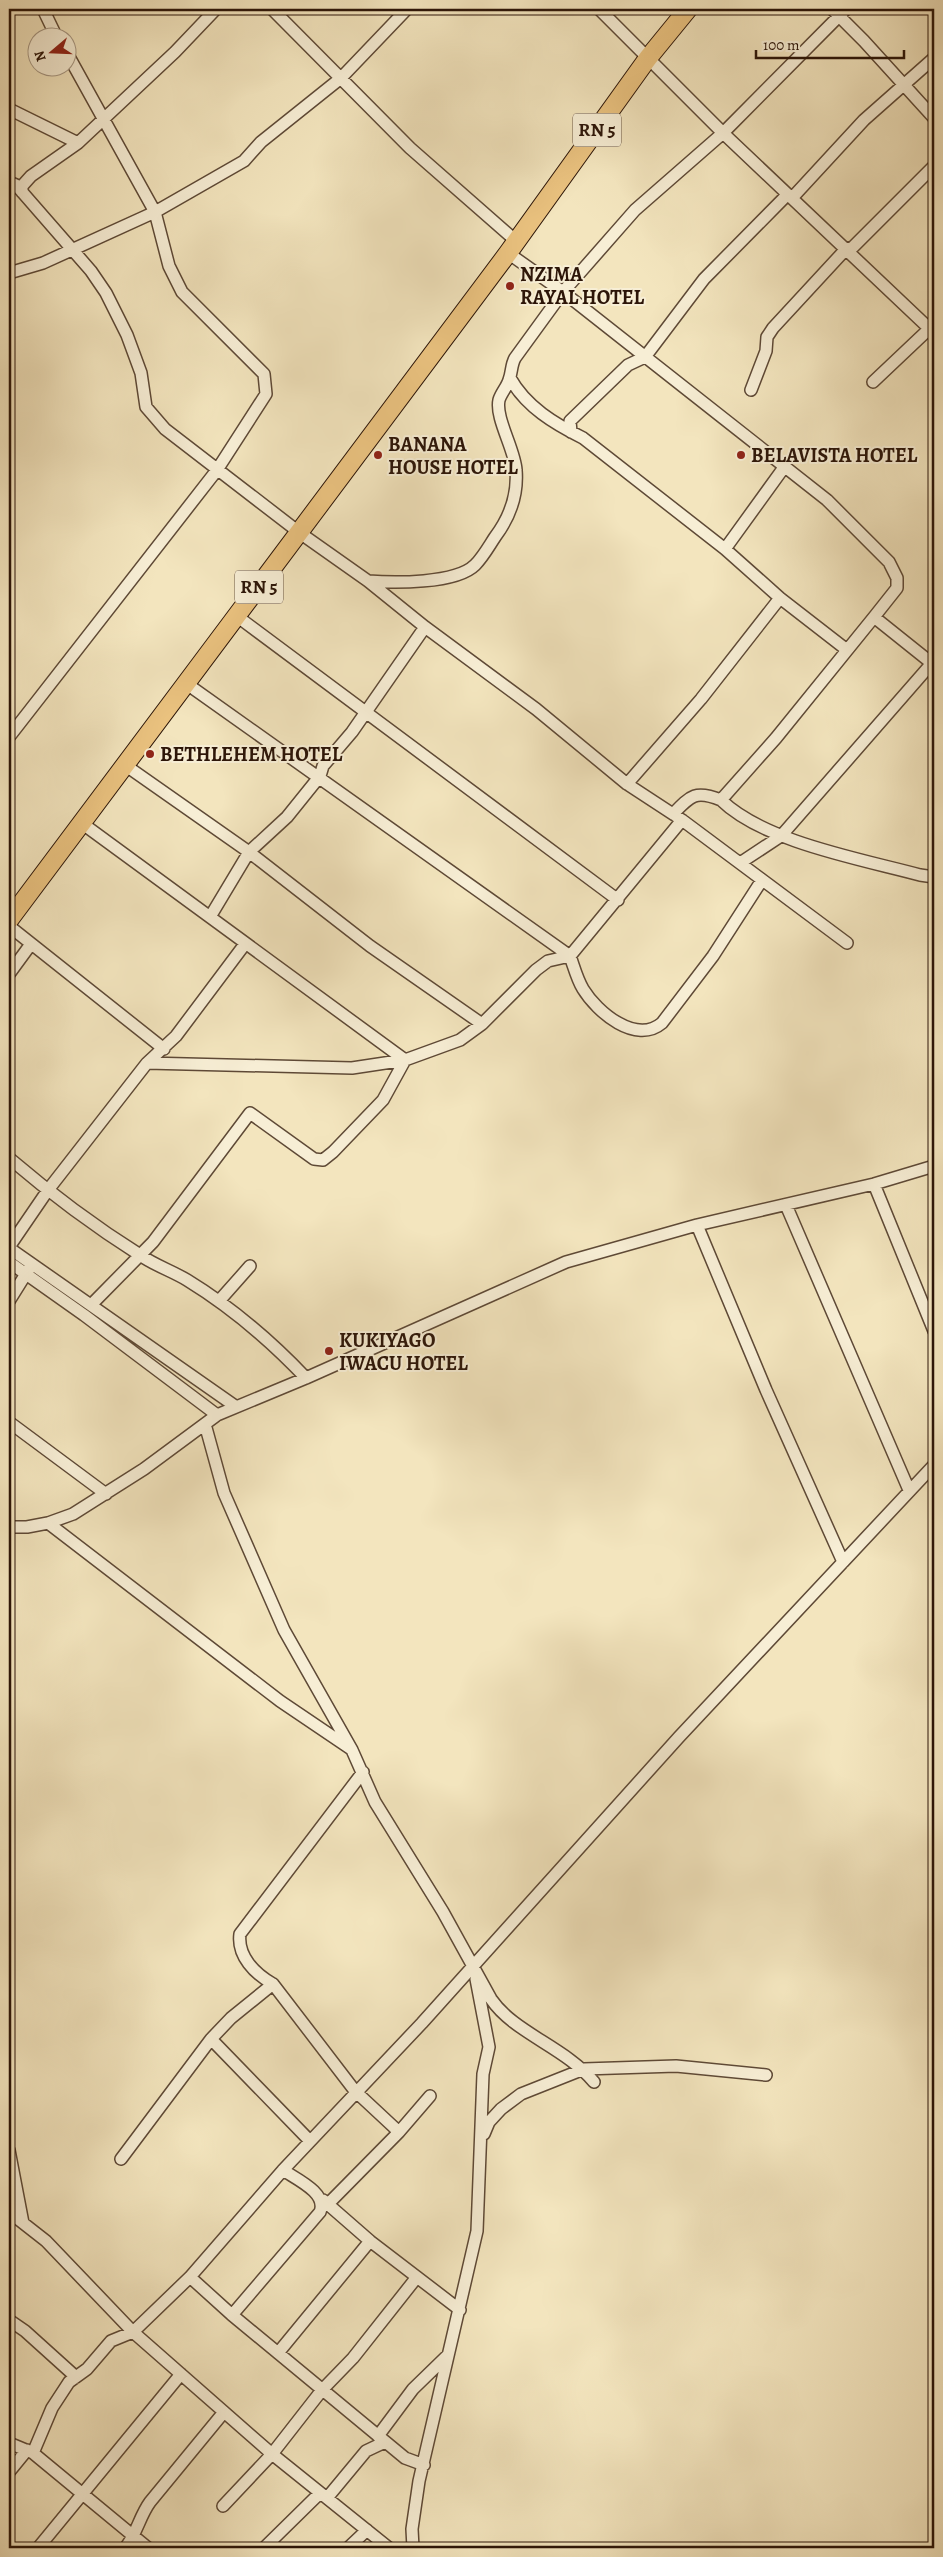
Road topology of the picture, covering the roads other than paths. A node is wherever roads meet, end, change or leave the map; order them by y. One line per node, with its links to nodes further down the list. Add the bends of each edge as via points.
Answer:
1 (43, 9): 8 (street)
2 (216, 9): 16 (street)
3 (272, 9): 12 (street)
4 (407, 9): 12 (street)
5 (599, 9): 9 (street)
6 (688, 9): 9 (main road, RN 5 / RN 5)
7 (839, 11): 13 (street); 17 (street)
8 (53, 28)
9 (648, 58): 17 (street); 24 (main road, RN 5 / RN 5)
10 (934, 58): 13 (street)
11 (78, 73): 16 (street)
12 (341, 78): 23 (street, via 261,142 244,161); 24 (street)
13 (904, 85): 15 (street); 22 (street, via 864,120)
14 (9, 109): 18 (street)
15 (934, 118)
16 (104, 119): 18 (street); 23 (street)
17 (723, 133): 22 (street); 28 (street, via 636,210)
18 (78, 143): 21 (street, via 31,176 22,186)
19 (934, 166): 26 (street, via 852,247)
20 (9, 182): 21 (street)
21 (22, 192): 25 (street)
22 (789, 196): 26 (street); 31 (street, via 700,284)
23 (155, 212): 25 (street); 38 (street, via 169,266 182,292 264,374 266,394)
24 (512, 247): 28 (street); 39 (main road, RN 5 / RN 5)
25 (70, 249): 27 (street, via 43,263); 38 (street, via 91,271 114,308 141,372 146,406 165,429)
26 (846, 249): 29 (street); 35 (street, via 767,337 766,351)
27 (9, 273)
28 (563, 292): 30 (street); 33 (street, via 515,358)
29 (932, 331): 34 (street)
30 (624, 341): 31 (street); 32 (street)
31 (645, 357): 32 (street); 37 (street)
32 (628, 365): 36 (street)
33 (510, 378): 36 (street, via 519,394 558,425); 41 (street, via 499,401 517,482 510,514 503,527 474,566 460,573 399,583)
34 (873, 382)
35 (751, 390)
36 (570, 427): 40 (street)
37 (786, 466): 40 (street); 44 (street, via 827,500 889,562 897,578 897,588)
38 (217, 470): 39 (street); 50 (street)
39 (300, 533): 41 (street); 43 (main road, RN 5 / RN 5)
40 (725, 549): 42 (street)
41 (368, 581): 45 (street)
42 (780, 598): 46 (street); 53 (street, via 701,699)
43 (238, 617): 48 (main road, RN 5 / RN 5); 49 (street)
44 (874, 617): 46 (street); 47 (street)
45 (425, 627): 49 (street); 53 (street, via 536,709)
46 (847, 650): 54 (street)
47 (933, 664): 57 (street)
48 (187, 684): 51 (main road, RN 5 / RN 5); 52 (street)
49 (365, 713): 52 (street, via 323,766); 62 (street)
50 (9, 737)
51 (125, 765): 56 (main road, RN 5 / RN 5); 58 (street)
52 (320, 776): 58 (street, via 287,817); 69 (street)
53 (627, 784): 55 (street)
54 (721, 800): 55 (street, via 704,794 691,797); 57 (street, via 735,813)
55 (678, 817): 59 (street); 62 (street)
56 (83, 824): 63 (street); 64 (main road, RN 5 / RN 5)
57 (781, 836): 59 (street); 60 (street, via 920,876)
58 (249, 852): 63 (street); 71 (street, via 370,946)
59 (740, 862): 61 (street)
60 (934, 877)
61 (762, 880): 66 (street); 69 (street, via 713,956 654,1030 639,1031 618,1023 597,1006 582,988)
62 (618, 900): 69 (street)
63 (210, 917): 68 (street)
64 (9, 920)
65 (9, 926): 67 (street)
66 (847, 942)
67 (31, 944): 70 (street); 72 (street)
68 (245, 944): 72 (street); 73 (street)
69 (570, 956): 71 (street, via 548,961 536,970)
70 (9, 974)
71 (482, 1024): 73 (street, via 460,1040)
72 (164, 1049): 74 (street)
73 (405, 1060): 74 (street, via 352,1068); 82 (street, via 383,1100 323,1160 314,1159 250,1113)
74 (147, 1063): 78 (street)
75 (9, 1158): 78 (street)
76 (934, 1166): 77 (street)
77 (874, 1184): 79 (street); 89 (street)
78 (48, 1190): 81 (street); 82 (street)
79 (786, 1205): 80 (street); 96 (street)
80 (697, 1225): 90 (street, via 566,1262); 100 (street)
81 (9, 1247): 85 (street)
82 (140, 1256): 86 (street); 88 (street)
83 (9, 1262): 85 (street)
84 (250, 1266): 86 (street)
85 (29, 1269): 87 (street); 88 (street); 92 (street)
86 (220, 1301): 90 (street, via 282,1352)
87 (9, 1302)
88 (91, 1305): 91 (street)
89 (934, 1331)
90 (306, 1378): 91 (street)
91 (235, 1406): 92 (street)
92 (217, 1415): 94 (street)
93 (9, 1422): 97 (street)
94 (205, 1424): 97 (street); 101 (street, via 224,1493 250,1556 284,1630)
95 (934, 1465): 96 (street)
96 (909, 1490): 100 (street)
97 (106, 1494): 98 (street, via 73,1514)
98 (48, 1523): 99 (street); 101 (street, via 280,1702)
99 (9, 1527)
100 (843, 1562): 103 (street, via 679,1737)
101 (352, 1750): 102 (street)
102 (363, 1772): 103 (street, via 376,1802); 104 (street, via 240,1934 242,1954 261,1977)
103 (473, 1968): 106 (street, via 497,2007); 109 (street); 112 (street, via 489,2047 482,2074)
104 (273, 1984): 105 (street); 109 (street)
105 (211, 2039): 113 (street); 115 (street)
106 (584, 2070): 107 (street, via 676,2066); 108 (street); 112 (street, via 521,2094 489,2122)
107 (766, 2075)
108 (594, 2082)
109 (355, 2091): 111 (street); 113 (street)
110 (430, 2096): 111 (street)
111 (399, 2132): 118 (street)
112 (482, 2138): 124 (street, via 477,2231)
113 (310, 2140): 116 (street)
114 (9, 2150): 120 (street)
115 (121, 2159)
116 (283, 2170): 117 (street); 122 (street)
117 (320, 2196): 118 (street); 125 (street, via 320,2212)
118 (328, 2204): 121 (street)
119 (9, 2212): 120 (street)
120 (23, 2223): 127 (street, via 46,2241)
121 (370, 2241): 123 (street); 128 (street)
122 (190, 2277): 125 (street); 127 (street)
123 (417, 2277): 124 (street); 132 (street, via 353,2358)
124 (460, 2310): 129 (street)
125 (232, 2315): 128 (street)
126 (9, 2320): 131 (street)
127 (133, 2332): 130 (street); 131 (street, via 111,2341)
128 (278, 2353): 132 (street)
129 (448, 2355): 134 (street, via 413,2389); 138 (street)
130 (181, 2374): 133 (street); 140 (street)
131 (76, 2377): 136 (street, via 52,2408)
132 (322, 2390): 134 (street); 137 (street)
133 (224, 2412): 137 (street); 144 (street, via 141,2514)
134 (382, 2439): 138 (street, via 405,2458); 141 (street)
135 (9, 2443): 136 (street)
136 (30, 2451): 139 (street); 140 (street)
137 (272, 2454): 141 (street); 142 (street)
138 (424, 2465): 151 (street, via 412,2529)
139 (9, 2472)
140 (83, 2493): 144 (street); 145 (street)
141 (323, 2496): 143 (street); 148 (street)
142 (223, 2506)
143 (367, 2530): 149 (street); 150 (street)
144 (135, 2537): 146 (street); 147 (street)
145 (38, 2548)
146 (125, 2548)
147 (148, 2548)
148 (264, 2548)
149 (348, 2548)
150 (389, 2548)
151 (413, 2548)

